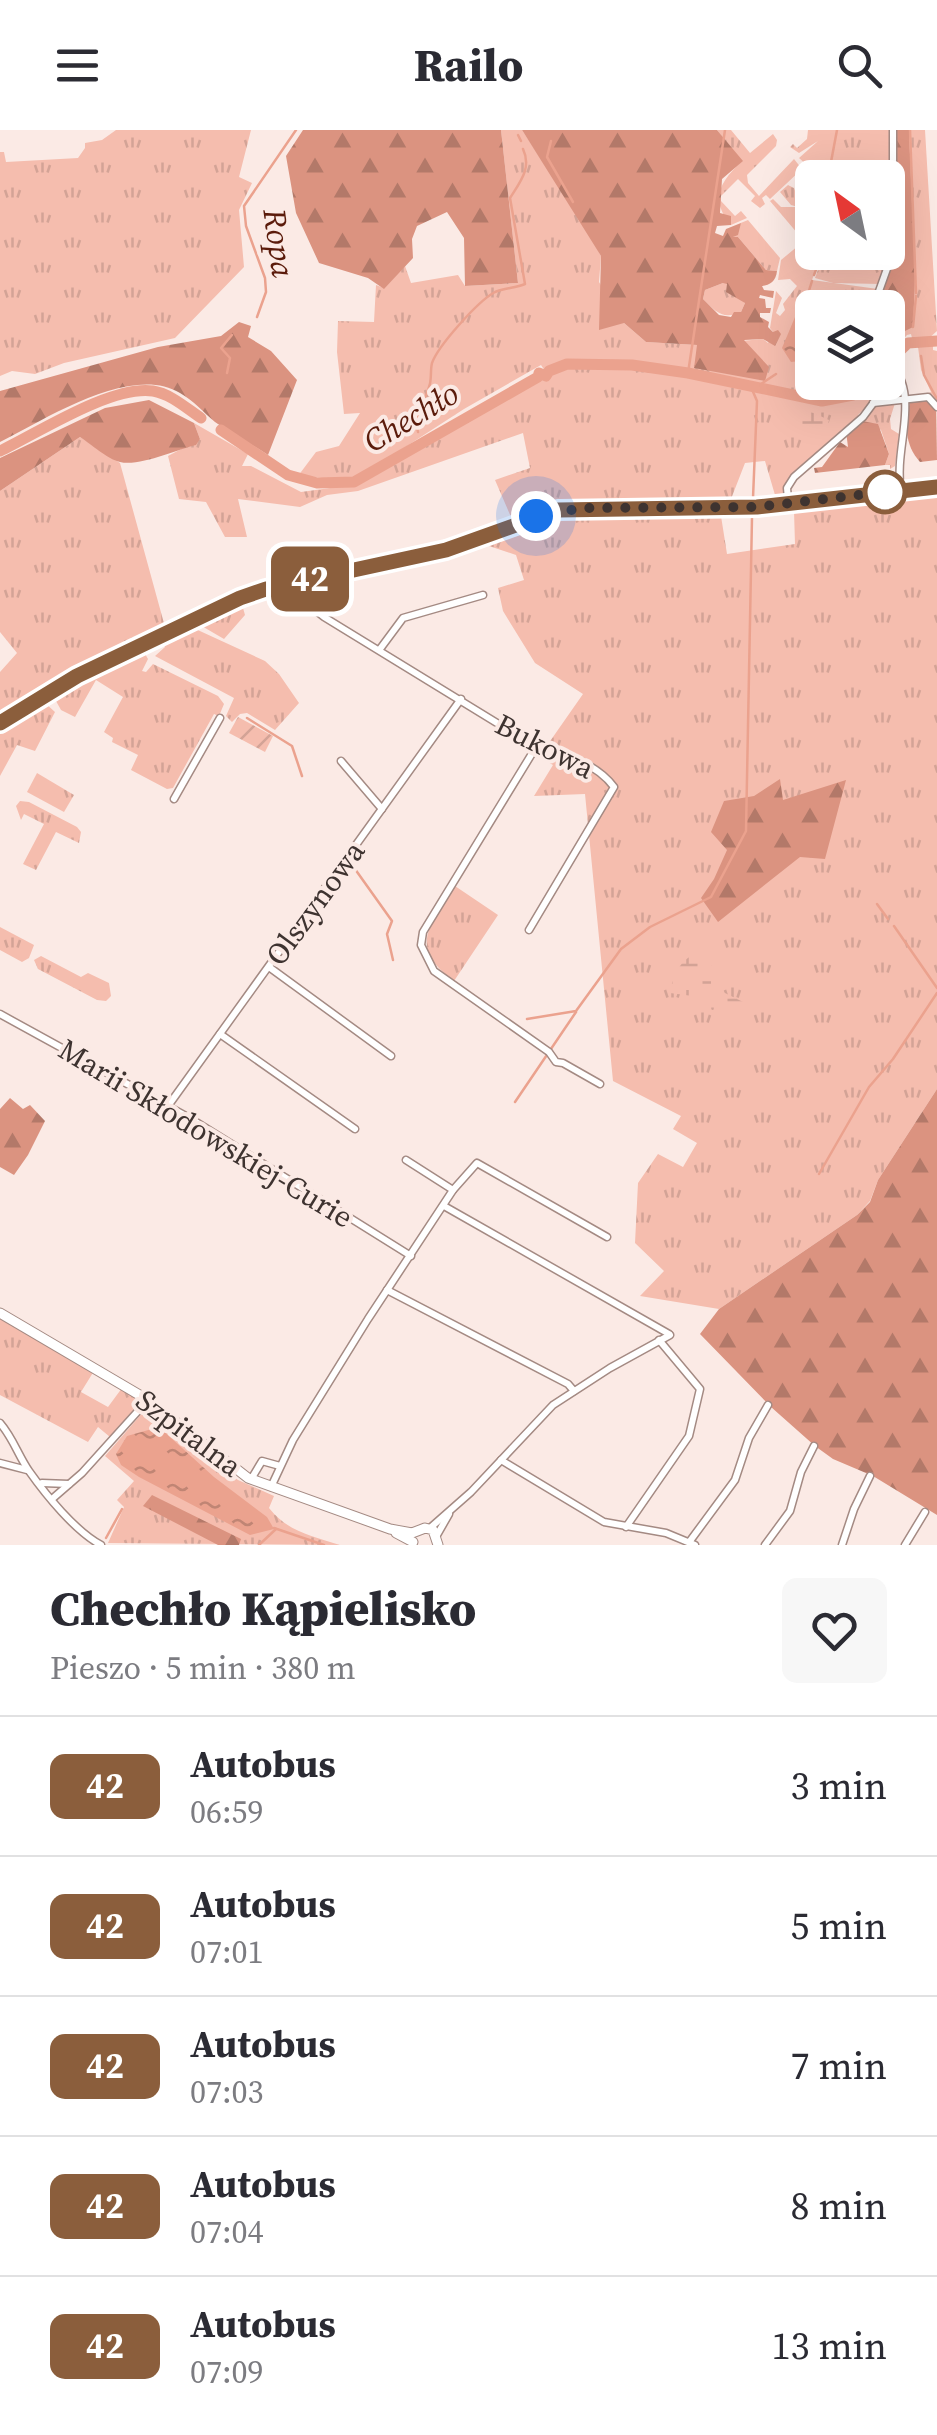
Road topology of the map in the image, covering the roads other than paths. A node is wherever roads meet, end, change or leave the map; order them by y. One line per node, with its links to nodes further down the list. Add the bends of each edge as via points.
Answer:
1 (893, 130): 2 (street, via 893,252)
2 (879, 290)
3 (905, 394): 5 (street)
4 (875, 400): 6 (street)
5 (907, 400): 6 (street); 7 (street, via 928,396); 11 (street)
6 (873, 403): 9 (street)
7 (937, 407)
8 (799, 482): 9 (street)
9 (789, 483): 12 (street)
10 (937, 487): 11 (street)
11 (901, 490): 13 (street, via 757,507 558,510 446,550)
12 (788, 499)
13 (284, 585): 15 (street, Bukowa); 18 (street, via 240,598 118,655)
14 (484, 595): 15 (street, via 404,618)
15 (380, 648): 16 (street, Bukowa)
16 (460, 700): 19 (street, Bukowa); 22 (street, Olszynowa)
17 (220, 718): 21 (street)
18 (0, 723)
19 (536, 747): 23 (street, Bukowa, via 568,754 614,787); 28 (street, via 421,945 434,971 556,1062)
20 (341, 761): 22 (street)
21 (174, 799)
22 (382, 810): 24 (street, Olszynowa)
23 (529, 930)
24 (269, 967): 26 (street, Olszynowa); 27 (street)
25 (0, 1014): 29 (street, Marii Skłodowskiej-Curie)
26 (220, 1034): 29 (street, Olszynowa); 30 (street)
27 (391, 1056)
28 (600, 1084)
29 (168, 1106): 35 (street, Marii Skłodowskiej-Curie)
30 (355, 1129)
31 (406, 1160): 32 (street)
32 (453, 1190): 33 (street); 34 (street, via 477,1163)
33 (444, 1206): 35 (street); 38 (street, via 670,1334)
34 (607, 1237)
35 (410, 1256): 36 (street)
36 (388, 1290): 39 (street); 46 (street)
37 (0, 1313): 40 (street, Szpitalna)
38 (660, 1340): 39 (street); 56 (street, via 700,1389 688,1436)
39 (574, 1390): 44 (street)
40 (148, 1400): 51 (street); 53 (street, Szpitalna, via 227,1464)
41 (768, 1406): 59 (street, via 748,1438 735,1480)
42 (0, 1423): 47 (street)
43 (814, 1446): 62 (street, via 790,1512)
44 (501, 1460): 56 (street, via 597,1518); 57 (street)
45 (0, 1463): 47 (street)
46 (280, 1466): 48 (street, via 262,1461); 53 (street)
47 (28, 1470): 50 (street)
48 (253, 1476)
49 (870, 1476): 63 (street)
50 (40, 1482): 52 (street); 54 (street)
51 (70, 1484): 52 (street); 54 (street)
52 (56, 1486): 54 (street)
53 (270, 1488): 58 (street, Szpitalna)
54 (50, 1496): 60 (street)
55 (925, 1512): 64 (street)
56 (626, 1527): 59 (street)
57 (435, 1537): 58 (street); 61 (street)
58 (414, 1540)
59 (692, 1543)
60 (101, 1545)
61 (448, 1545)
62 (765, 1545)
63 (842, 1545)
64 (905, 1545)

